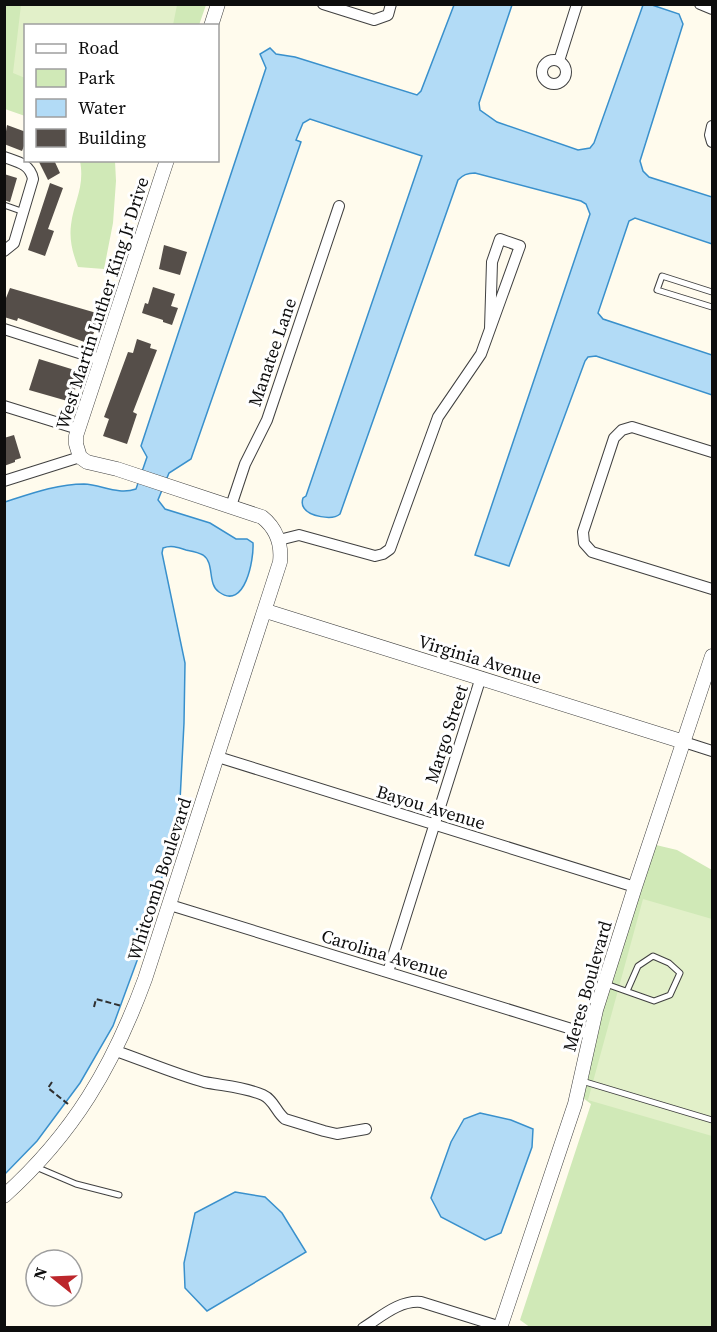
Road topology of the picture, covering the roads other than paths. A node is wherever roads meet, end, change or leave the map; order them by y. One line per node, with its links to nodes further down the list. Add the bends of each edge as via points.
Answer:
1 (218, 4): 7 (street)
2 (323, 4): 6 (street, via 374,20)
3 (577, 4): 8 (street)
4 (700, 4): 5 (street)
5 (712, 9)
6 (389, 10)
7 (212, 24)
8 (559, 61)
9 (712, 126): 10 (street)
10 (712, 142)
11 (4, 157): 15 (street, via 24,164 32,174)
12 (166, 162): 21 (street, West Martin Luther King Jr Drive)
13 (4, 205): 15 (lane)
14 (339, 206): 27 (street, Manatee Lane, via 267,420 245,464)
15 (24, 212): 16 (street, via 14,243)
16 (4, 251)
17 (712, 292): 18 (lane, via 662,276 657,290)
18 (712, 307)
19 (4, 329): 21 (street)
20 (490, 329): 20 (street, via 492,262 501,239 520,246); 28 (street, via 481,354 438,417 390,549 375,556 299,535)
21 (101, 360): 23 (street, West Martin Luther King Jr Drive)
22 (4, 406): 23 (street)
23 (78, 429): 25 (street, West Martin Luther King Jr Drive)
24 (712, 452): 29 (street, via 632,427 622,430 615,438 583,532 584,543 592,552)
25 (80, 457): 26 (street); 27 (street)
26 (4, 481)
27 (231, 506): 28 (street, via 262,517)
28 (279, 540): 30 (street, Whitcomb Boulevard, via 280,562)
29 (712, 589)
30 (266, 611): 32 (street, Virginia Avenue); 35 (street, Whitcomb Boulevard)
31 (712, 656): 33 (street, Meres Boulevard)
32 (481, 677): 33 (street, Virginia Avenue); 36 (street, Margo Street)
33 (684, 742): 34 (street); 37 (street, Meres Boulevard)
34 (712, 751)
35 (218, 757): 36 (street, Bayou Avenue); 38 (street, Whitcomb Boulevard)
36 (434, 825): 37 (street, Bayou Avenue); 39 (street, Margo Street)
37 (635, 887): 40 (street, Meres Boulevard)
38 (170, 905): 39 (street, Carolina Avenue); 43 (street, Whitcomb Boulevard)
39 (388, 972): 42 (street, Carolina Avenue)
40 (605, 983): 41 (lane); 42 (street, Meres Boulevard)
41 (627, 991): 41 (lane, via 654,1000 662,998 670,995 680,973 653,956 638,966)
42 (591, 1035): 44 (street, Meres Boulevard)
43 (116, 1051): 46 (street, via 202,1081 263,1095 285,1119 337,1134); 47 (street, Whitcomb Boulevard, via 87,1102)
44 (581, 1080): 45 (lane); 50 (street, Meres Boulevard)
45 (712, 1120)
46 (366, 1129)
47 (35, 1166): 48 (lane, via 76,1184); 49 (street, Whitcomb Boulevard)
48 (119, 1195)
49 (4, 1196)
50 (500, 1327): 51 (street, via 410,1302)
51 (363, 1328)

